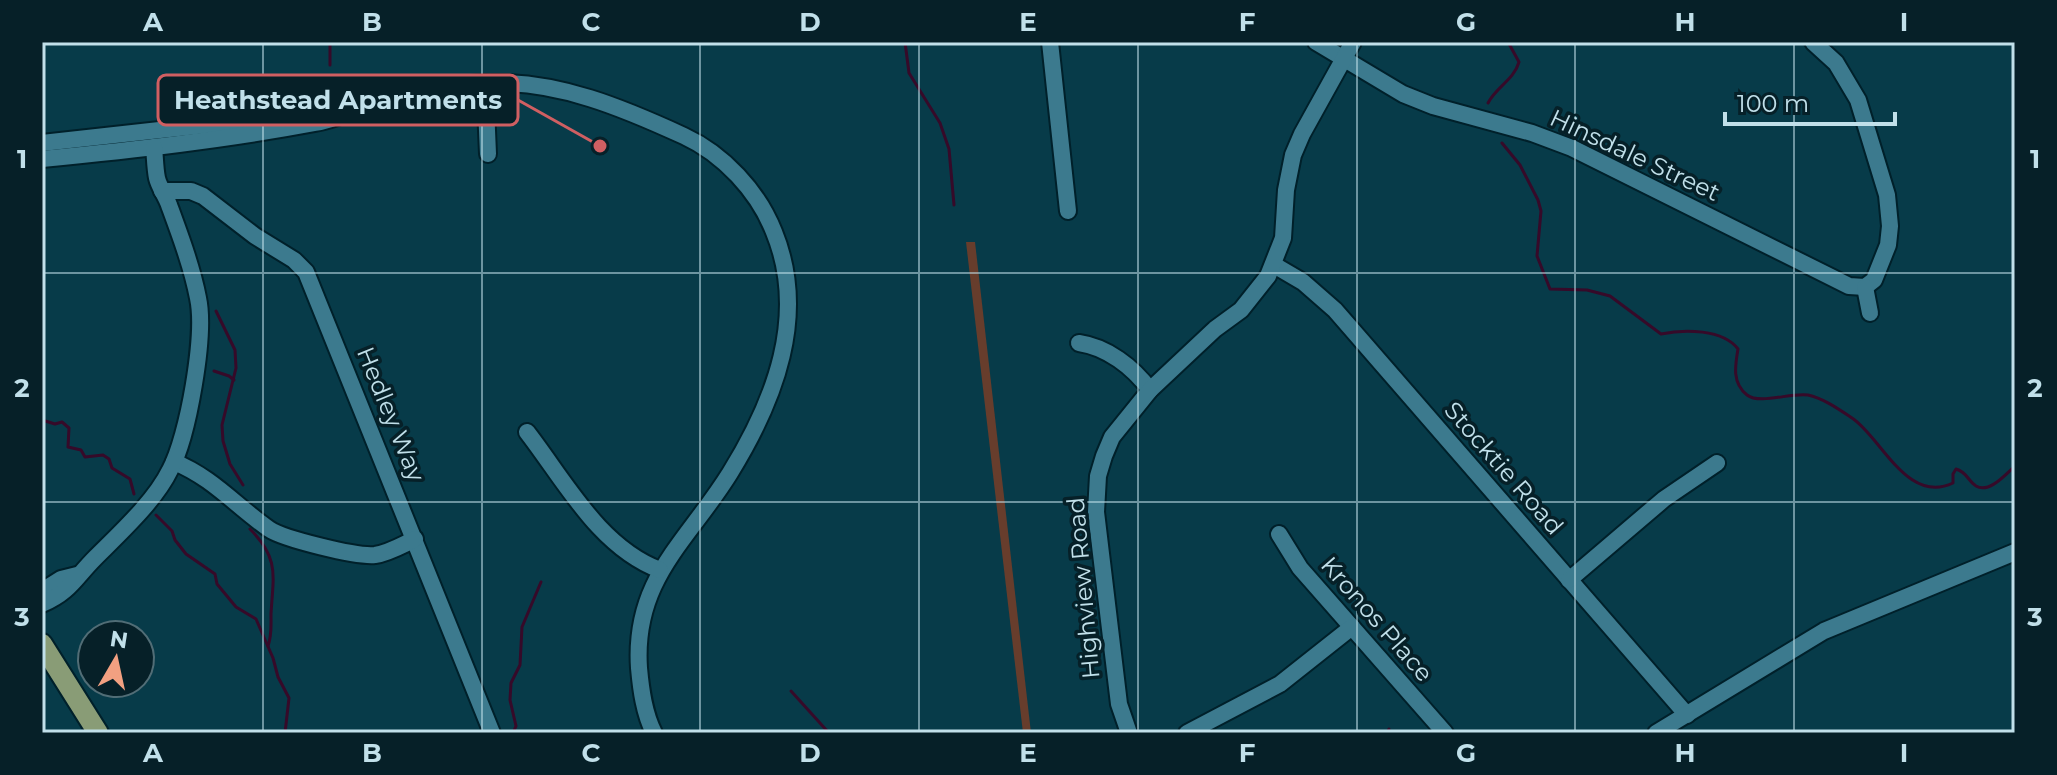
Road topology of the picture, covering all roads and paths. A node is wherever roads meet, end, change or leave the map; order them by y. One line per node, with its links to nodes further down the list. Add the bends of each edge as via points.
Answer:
1 (1050, 42): 13 (street)
2 (1316, 42): 5 (street, Hinsdale Street)
3 (1353, 42): 5 (street, Highview Road)
4 (1813, 42): 15 (street, via 1836,63 1858,100 1890,208 1888,245 1874,280)
5 (1343, 60): 14 (street, Highview Road, via 1293,155 1283,238); 15 (street, Hinsdale Street, via 1433,106 1572,148 1849,286)
6 (485, 83): 7 (street, via 427,90); 10 (street); 25 (street, via 536,85 582,96 696,142 746,186 780,248 788,315 778,374 730,473)
7 (339, 116): 8 (street, via 323,112); 9 (street)
8 (42, 143)
9 (154, 147): 11 (street); 12 (street)
10 (488, 154)
11 (42, 159)
12 (162, 191): 20 (street, via 201,319); 23 (street, Hedley Way, via 203,196 306,272)
13 (1068, 211)
14 (1274, 265): 18 (street, Highview Road, via 1241,310); 27 (street, Stocktie Road, via 1335,310)
15 (1865, 287): 16 (street)
16 (1870, 313)
17 (1079, 343): 18 (street, via 1120,361)
18 (1150, 390): 36 (street, Highview Road, via 1112,437 1096,493 1113,665)
19 (527, 432): 25 (street, via 610,538)
20 (174, 462): 23 (street, via 202,475 286,536 361,555 385,553); 26 (street, via 135,516)
21 (1717, 463): 27 (street, via 1664,499)
22 (1279, 534): 30 (street, Kronos Place, via 1300,568)
23 (415, 539): 34 (street, Hedley Way)
24 (2015, 552): 32 (street, via 1824,631)
25 (660, 570): 35 (street, via 645,605 638,648 645,709)
26 (77, 575): 28 (street); 29 (street, via 66,591)
27 (1569, 580): 32 (street, Stocktie Road)
28 (42, 591)
29 (42, 604)
30 (1352, 627): 37 (street, via 1280,684); 38 (street, Kronos Place)
31 (42, 644): 33 (main road)
32 (1687, 715): 39 (street)
33 (98, 733)
34 (492, 733)
35 (654, 733)
36 (1129, 733)
37 (1187, 733)
38 (1445, 733)
39 (1656, 733)

